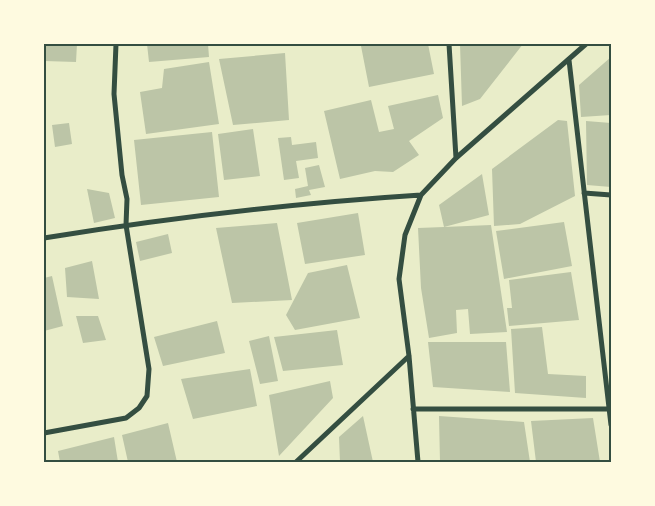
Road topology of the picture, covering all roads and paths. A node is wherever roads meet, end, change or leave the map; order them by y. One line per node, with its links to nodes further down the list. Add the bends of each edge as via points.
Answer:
1 (116, 44): 9 (street, via 114,94 127,199)
2 (449, 44): 5 (street)
3 (586, 44): 4 (street)
4 (569, 60): 5 (street); 6 (street)
5 (456, 158): 8 (street)
6 (584, 193): 7 (street); 12 (street)
7 (611, 194)
8 (422, 195): 9 (street, via 341,200); 11 (street, via 405,235 399,279)
9 (126, 225): 10 (street); 15 (street, via 150,369 147,396 126,418)
10 (44, 238)
11 (409, 356): 13 (street); 16 (street)
12 (610, 408): 13 (street); 14 (street)
13 (414, 410): 17 (street)
14 (611, 425)
15 (44, 433)
16 (296, 462)
17 (418, 462)

